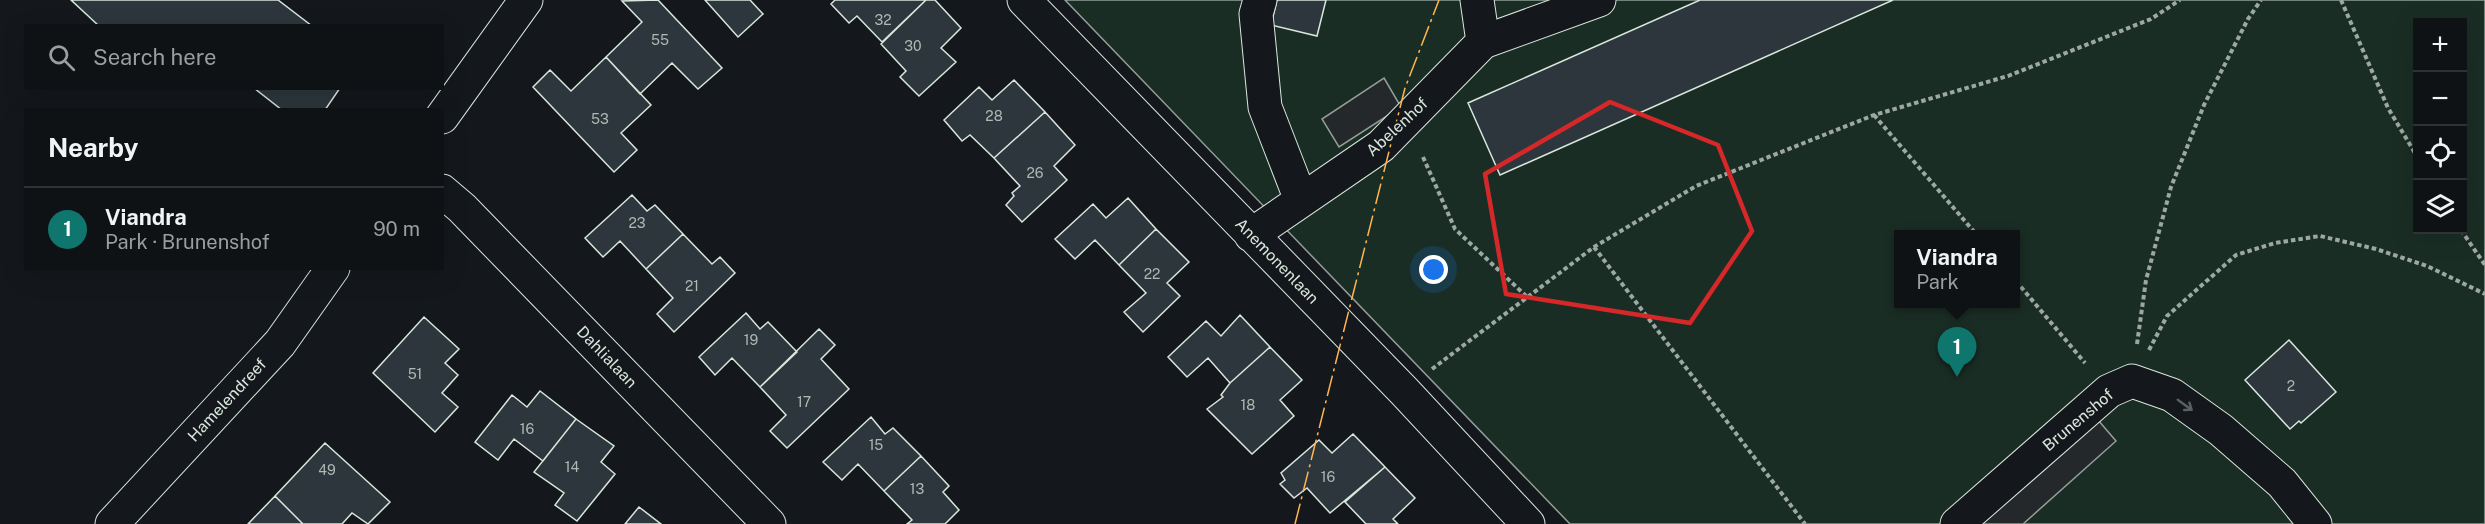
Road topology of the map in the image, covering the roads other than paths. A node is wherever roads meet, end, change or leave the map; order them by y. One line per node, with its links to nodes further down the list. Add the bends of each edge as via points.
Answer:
1 (526, 0): 7 (street)
2 (1024, 0): 10 (street, Anemonenlaan)
3 (1260, 0): 9 (street, via 1256,14 1265,107)
4 (1478, 0): 6 (street)
5 (1599, 0): 6 (street, Abelenhof)
6 (1483, 42): 9 (street, Abelenhof, via 1381,146)
7 (444, 114)
8 (444, 193): 13 (street, Dahlialaan)
9 (1301, 200): 10 (street, Abelenhof)
10 (1251, 235): 14 (street, Anemonenlaan, via 1404,390)
11 (332, 270): 12 (street, Hamelendreef, via 280,343)
12 (112, 524)
13 (770, 524)
14 (1528, 524)
15 (1957, 524): 16 (street, Brunenshof, one-way to 16, via 2121,386 2172,395 2221,430 2282,483)
16 (2315, 524)

